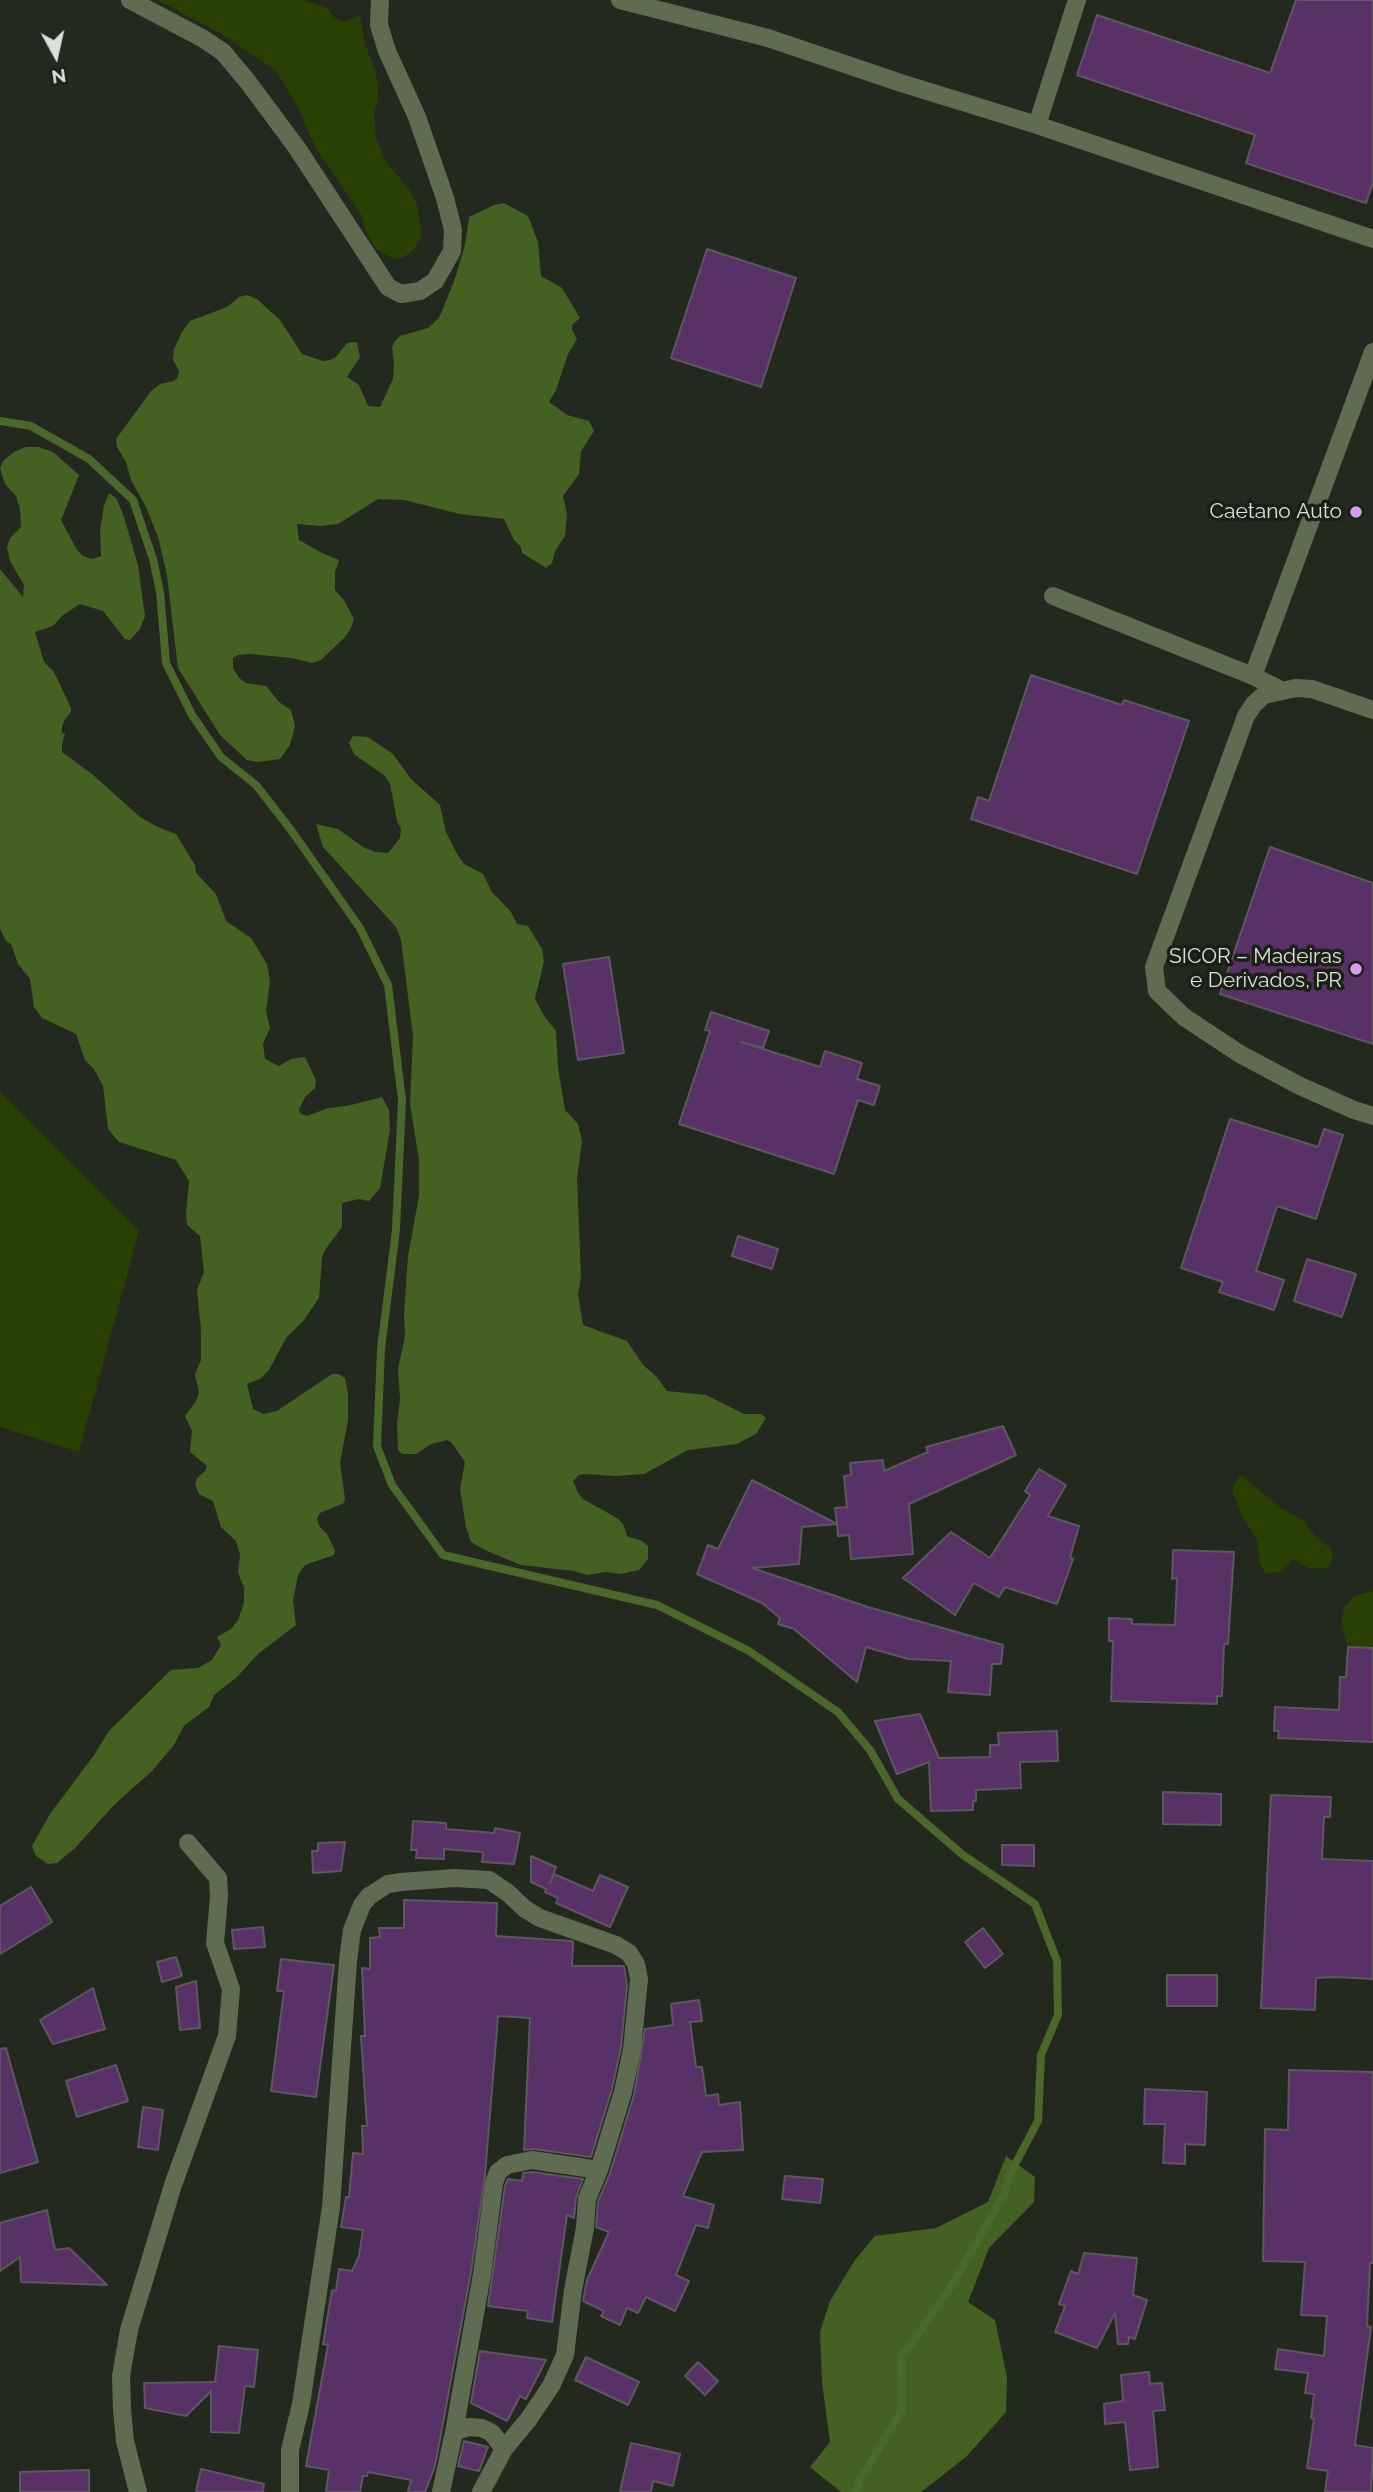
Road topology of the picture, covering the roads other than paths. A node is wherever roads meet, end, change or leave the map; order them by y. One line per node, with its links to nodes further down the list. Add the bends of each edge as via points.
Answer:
1 (130, 0): 2 (street, via 223,52 297,148 388,287 401,293 420,291 435,281 452,251 453,230 417,117 387,51 379,25)
2 (380, 0)
3 (620, 0): 5 (street, via 768,38)
4 (1077, 0): 5 (street)
5 (1037, 125): 6 (street)
6 (1373, 239)
7 (1373, 352): 9 (street)
8 (1053, 596): 9 (street)
9 (1253, 676): 10 (street)
10 (1280, 690): 11 (street, via 1312,690); 12 (street, via 1264,695 1246,716 1154,967 1157,991 1184,1017 1240,1054 1300,1086)
11 (1373, 710)
12 (1373, 1116)
13 (188, 1843): 17 (street, via 218,1878 215,1943 231,1989 226,2036 173,2185 129,2330 121,2376 122,2409)
14 (599, 2170): 15 (street, via 532,2160 507,2165 498,2172); 16 (street, via 587,2199 565,2354 551,2386); 18 (street, via 632,2049 639,1979 629,1953 540,1918 489,1880 401,1882 369,1896 357,1914 348,1961 331,2207 290,2450)
15 (454, 2432): 16 (street, via 482,2428); 19 (street)
16 (504, 2449): 20 (street)
17 (138, 2492)
18 (289, 2492)
19 (441, 2492)
20 (481, 2492)

